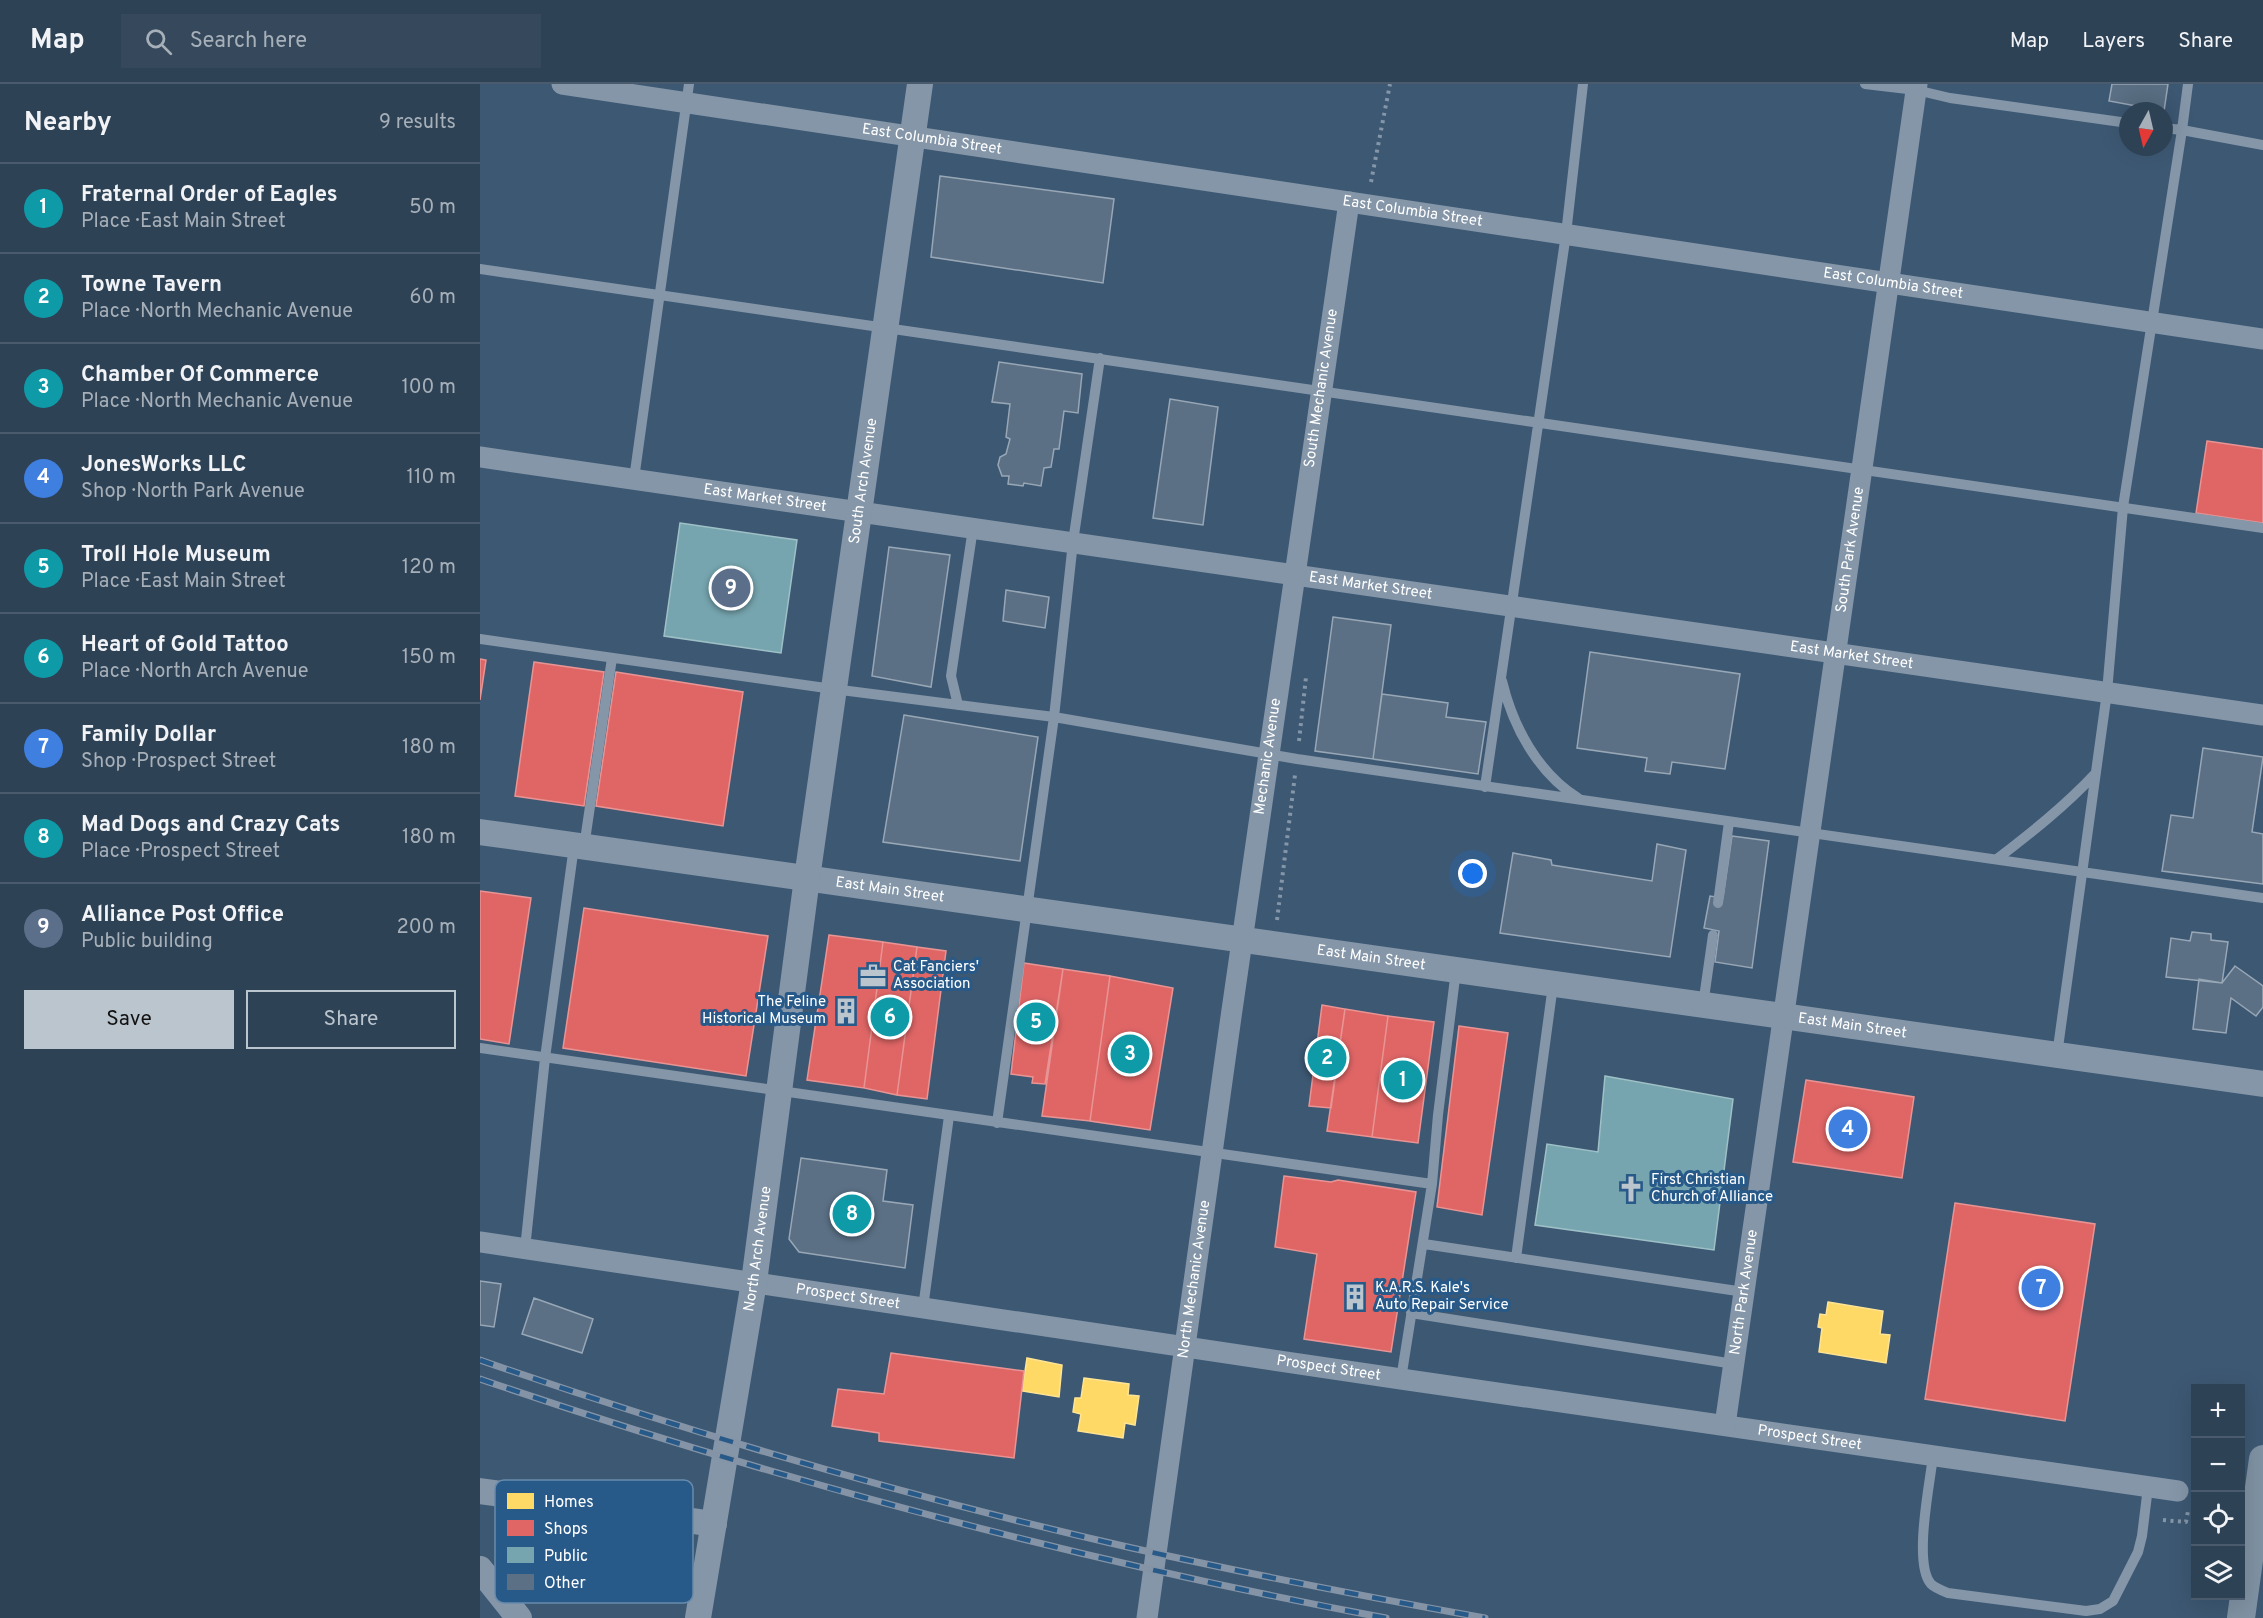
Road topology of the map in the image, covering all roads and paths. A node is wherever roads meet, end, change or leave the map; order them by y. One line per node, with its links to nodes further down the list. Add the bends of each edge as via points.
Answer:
1 (562, 84): 8 (street, East Columbia Street)
2 (920, 84): 12 (street, South Arch Avenue)
3 (1389, 84): 14 (path)
4 (1583, 84): 15 (lane)
5 (1865, 84): 7 (lane)
6 (2188, 84): 11 (lane)
7 (1916, 87): 9 (lane, via 1950,98); 17 (street, South Park Avenue)
8 (688, 93): 12 (street, East Columbia Street); 18 (lane)
9 (2119, 122)
10 (2173, 129): 11 (lane)
11 (2182, 130): 13 (lane); 19 (lane)
12 (912, 137): 14 (street, East Columbia Street); 20 (street, South Arch Avenue)
13 (2263, 145)
14 (1358, 203): 15 (street, East Columbia Street); 23 (street, South Mechanic Avenue)
15 (1566, 234): 17 (street, East Columbia Street); 24 (lane)
16 (480, 269): 18 (lane)
17 (1888, 282): 19 (street, East Columbia Street); 26 (street, South Park Avenue)
18 (660, 295): 20 (lane); 27 (lane)
19 (2151, 322): 21 (street, East Columbia Street); 28 (lane)
20 (885, 328): 22 (lane); 29 (street, South Arch Avenue)
21 (2263, 339)
22 (1100, 358): 23 (lane); 32 (lane)
23 (1321, 390): 24 (lane); 33 (street, South Mechanic Avenue)
24 (1538, 422): 26 (lane); 34 (lane)
25 (480, 457): 27 (street, East Market Street)
26 (1862, 468): 28 (lane); 36 (street, South Park Avenue)
27 (634, 479): 29 (street, East Market Street)
28 (2123, 507): 31 (lane); 40 (lane)
29 (859, 511): 30 (street, East Market Street); 39 (street, South Arch Avenue)
30 (972, 528): 32 (street, East Market Street); 41 (lane, via 951,676)
31 (2263, 528)
32 (1073, 542): 33 (street, East Market Street); 43 (lane)
33 (1293, 574): 34 (street, East Market Street); 44 (street, Mechanic Avenue)
34 (1511, 606): 36 (street, East Market Street); 38 (lane)
35 (480, 639): 37 (lane)
36 (1835, 653): 40 (street, East Market Street); 50 (street, South Park Avenue)
37 (612, 658): 39 (lane); 51 (lane)
38 (1501, 675): 46 (lane); 47 (lane, via 1516,724 1531,752 1550,775)
39 (834, 689): 41 (lane); 54 (street, South Arch Avenue)
40 (2107, 692): 42 (street, East Market Street); 45 (lane)
41 (958, 705): 43 (lane)
42 (2263, 715)
43 (1054, 717): 44 (lane); 57 (lane)
44 (1268, 754): 46 (lane); 59 (street, Mechanic Avenue)
45 (2095, 774): 52 (lane, via 2041,825); 53 (lane)
46 (1485, 787): 47 (lane)
47 (1582, 801): 48 (lane)
48 (1729, 822): 50 (lane); 56 (lane)
49 (480, 832): 51 (street, East Main Street)
50 (1810, 832): 52 (lane); 63 (street, South Park Avenue)
51 (579, 846): 54 (street, East Main Street); 66 (lane)
52 (1997, 859): 53 (lane)
53 (2081, 871): 55 (lane); 65 (lane)
54 (807, 878): 57 (street, East Main Street); 68 (street, North Arch Avenue)
55 (2263, 898)
56 (1718, 903)
57 (1025, 909): 59 (street, East Main Street); 70 (lane)
58 (1713, 935): 62 (lane)
59 (1242, 940): 60 (street, East Main Street); 71 (street, North Mechanic Avenue)
60 (1456, 970): 61 (street, East Main Street); 72 (lane)
61 (1554, 984): 62 (street, East Main Street); 76 (lane)
62 (1703, 1005): 63 (street, East Main Street)
63 (1783, 1016): 65 (street, East Main Street); 78 (street, North Park Avenue)
64 (480, 1048): 66 (lane)
65 (2057, 1055): 67 (street, East Main Street)
66 (544, 1058): 68 (lane); 75 (lane)
67 (2263, 1084)
68 (778, 1092): 69 (lane); 77 (street, North Arch Avenue)
69 (949, 1116): 70 (lane); 79 (lane)
70 (997, 1123): 71 (lane)
71 (1211, 1153): 72 (lane); 81 (street, North Mechanic Avenue)
72 (1432, 1184): 74 (lane)
73 (480, 1242): 75 (street, Prospect Street)
74 (1424, 1244): 76 (lane); 80 (lane)
75 (525, 1249): 77 (street, Prospect Street)
76 (1516, 1258): 78 (lane)
77 (754, 1282): 79 (street, Prospect Street); 92 (street, North Arch Avenue)
78 (1744, 1293): 82 (street, North Park Avenue)
79 (923, 1308): 81 (street, Prospect Street)
80 (1411, 1313): 82 (lane); 83 (lane)
81 (1184, 1347): 83 (street, Prospect Street); 98 (street, North Mechanic Avenue)
82 (1734, 1364): 84 (street, North Park Avenue)
83 (1401, 1379): 84 (street, Prospect Street)
84 (1725, 1425): 85 (street, Prospect Street)
85 (1933, 1456): 87 (street, Prospect Street); 87 (lane, via 1922,1544 1924,1570 1932,1585 1948,1593 2086,1611 2100,1609 2113,1601 2138,1552)
86 (2263, 1459): 99 (main road)
87 (2148, 1487): 89 (street, Prospect Street)
88 (480, 1491): 90 (street)
89 (2178, 1491)
90 (495, 1493)
91 (693, 1521): 92 (street)
92 (714, 1524): 97 (street, North Arch Avenue)
93 (480, 1569): 94 (street)
94 (495, 1588)
95 (507, 1603): 96 (street)
96 (519, 1618)
97 (698, 1618)
98 (1147, 1618)
99 (2241, 1618)

